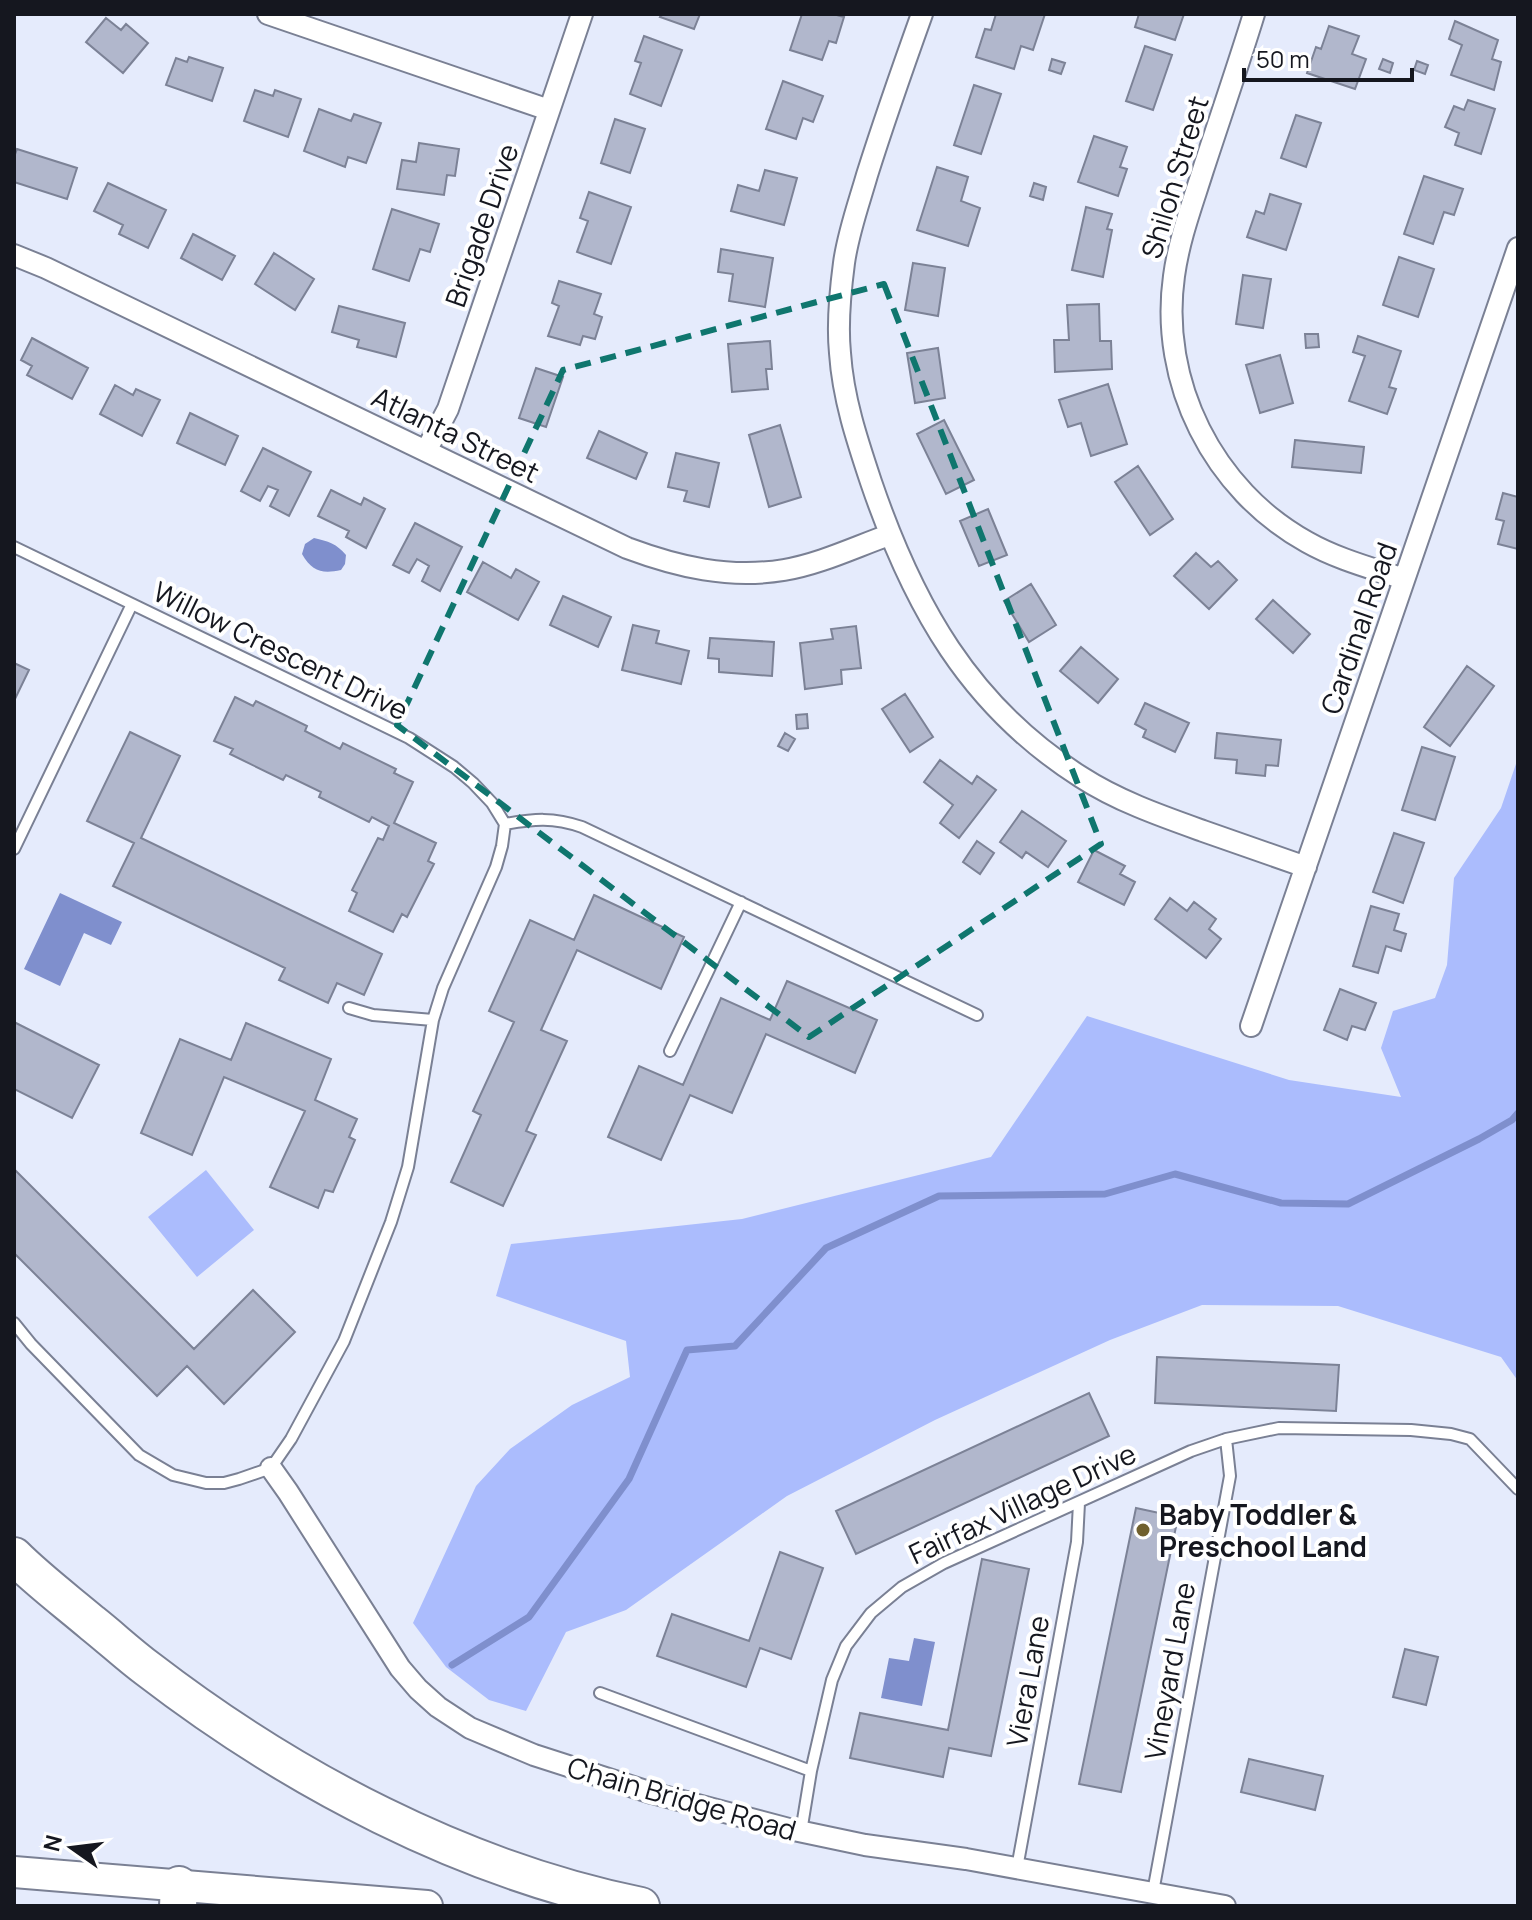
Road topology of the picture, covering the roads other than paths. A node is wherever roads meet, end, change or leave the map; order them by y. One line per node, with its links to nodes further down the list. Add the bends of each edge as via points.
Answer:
1 (268, 14): 5 (street)
2 (582, 14): 5 (street, Brigade Drive)
3 (922, 14): 9 (street, via 856,212 839,319 852,424)
4 (1254, 14): 11 (street, Shiloh Street, via 1174,273 1171,325 1179,375 1213,454 1257,506 1309,543)
5 (549, 110): 8 (street, Brigade Drive, via 448,409)
6 (1518, 248): 11 (street, Cardinal Road)
7 (14, 255): 8 (street, Atlanta Street)
8 (426, 451): 9 (street, Atlanta Street, via 627,548 697,570 785,570)
9 (889, 535): 15 (street, via 959,665 1040,749 1128,803)
10 (14, 547): 12 (lane, Willow Crescent Drive)
11 (1404, 579): 15 (street, Cardinal Road)
12 (132, 604): 13 (lane, Willow Crescent Drive, via 432,751 473,783); 14 (lane)
13 (505, 824): 16 (lane, via 553,819 582,827); 19 (lane, via 496,867)
14 (14, 849)
15 (1306, 867): 20 (street, Cardinal Road)
16 (741, 902): 18 (lane); 21 (lane)
17 (349, 1008): 19 (lane)
18 (977, 1015)
19 (433, 1020): 24 (lane, via 408,1167 391,1222 344,1341)
20 (1251, 1026)
21 (670, 1051)
22 (14, 1323): 24 (lane, via 139,1455 156,1466 206,1483 224,1483)
23 (1226, 1439): 25 (lane, via 1279,1428 1451,1434 1470,1439); 26 (lane, Fairfax Village Drive); 33 (lane, Vineyard Lane, via 1230,1476)
24 (271, 1468): 30 (street, Chain Bridge Road, via 400,1668 459,1721 562,1765)
25 (1518, 1489)
26 (1079, 1503): 29 (lane, Fairfax Village Drive, via 944,1563 871,1613 846,1646 832,1680); 31 (lane, Viera Lane, via 1077,1542)
27 (14, 1556): 36 (highway, via 147,1669 243,1737 343,1795 522,1875)
28 (600, 1693): 29 (lane)
29 (811, 1771): 30 (lane, Fairfax Village Drive)
30 (801, 1832): 31 (street, Chain Bridge Road)
31 (1017, 1868): 33 (street, Chain Bridge Road)
32 (14, 1872): 34 (main road)
33 (1153, 1892): 37 (street, Chain Bridge Road)
34 (178, 1895): 35 (main road)
35 (427, 1906)
36 (641, 1906)
37 (1225, 1906)

